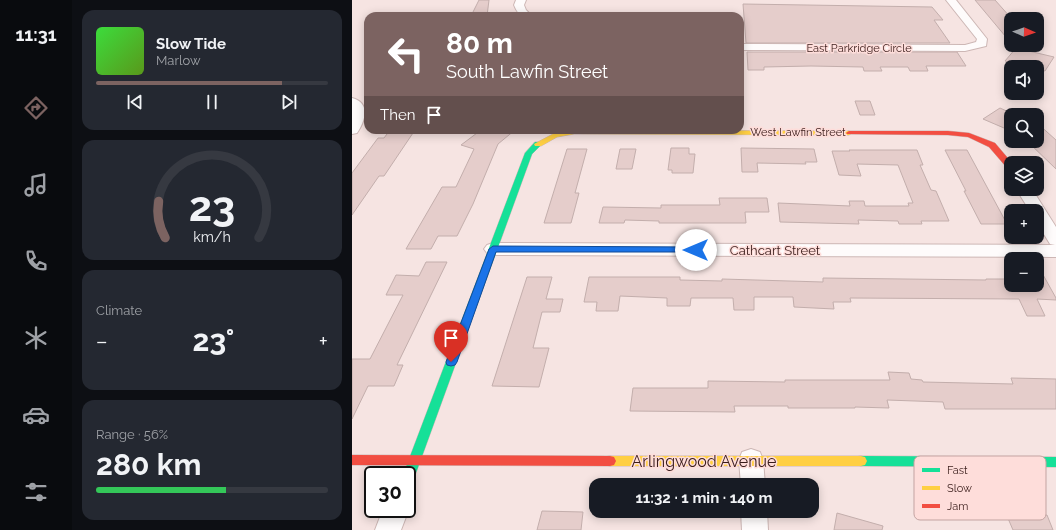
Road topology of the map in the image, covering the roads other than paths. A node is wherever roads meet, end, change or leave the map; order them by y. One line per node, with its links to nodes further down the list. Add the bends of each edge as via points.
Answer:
1 (521, 0): 3 (street, via 519,4)
2 (951, 0): 4 (street, East Parkridge Circle, via 982,39 982,44 965,48)
3 (522, 12)
4 (744, 47)
5 (354, 103): 6 (street, via 359,117)
6 (352, 130)
7 (744, 132): 9 (street, West Lawfin Street, via 948,133 978,136 992,143)
8 (556, 134): 12 (street, West Lawfin Street, via 536,144 529,153)
9 (1004, 156)
10 (1028, 196): 11 (street)
11 (1056, 240)
12 (493, 249): 13 (street, Cathcart Street); 16 (street)
13 (1056, 251)
14 (352, 460): 16 (street, Arlingwood Avenue)
15 (751, 460): 16 (street, Arlingwood Avenue); 17 (street, Arlingwood Avenue); 21 (street)
16 (414, 461): 20 (street)
17 (914, 461)
18 (1046, 462): 19 (street, Arlingwood Avenue)
19 (1056, 462)
20 (412, 466)
21 (752, 478)
22 (393, 518): 24 (street)
23 (754, 518): 25 (street)
24 (388, 530)
25 (755, 530)

